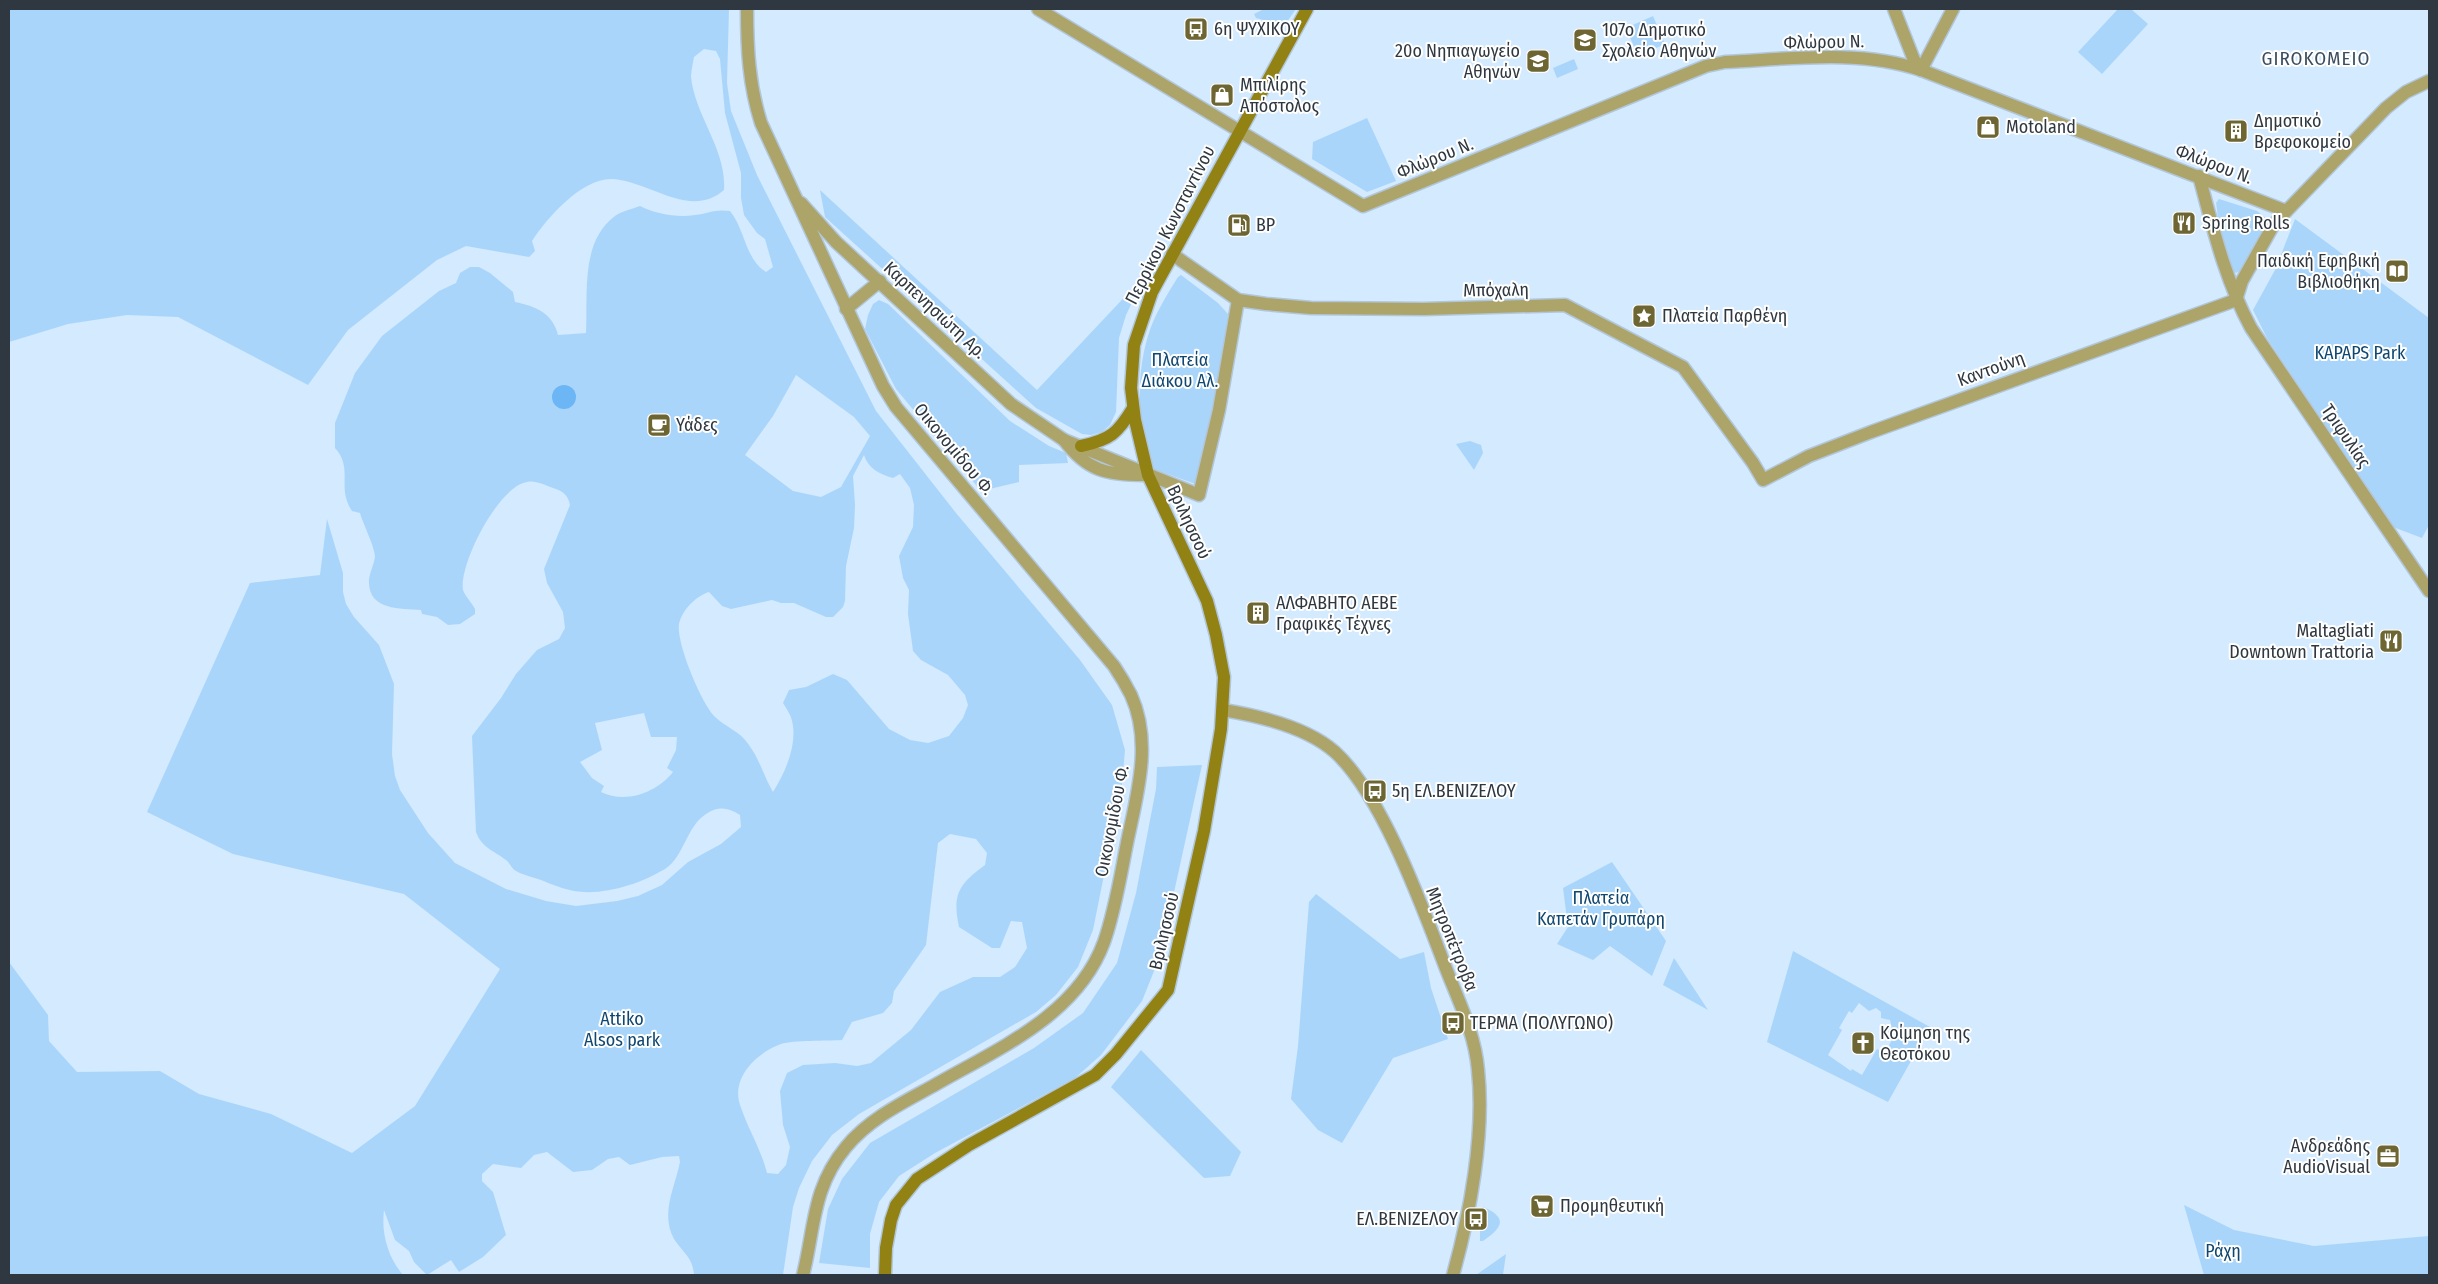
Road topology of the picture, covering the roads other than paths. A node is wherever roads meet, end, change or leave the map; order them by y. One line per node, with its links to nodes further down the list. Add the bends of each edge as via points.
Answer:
1 (747, 9): 10 (street, Οικονομίδου Φ., via 752,95)
2 (1038, 9): 8 (street)
3 (1307, 9): 8 (main road, Περρίκου Κωνσταντίνου)
4 (1894, 9): 6 (street)
5 (1953, 9): 6 (street)
6 (1921, 70): 8 (street, Φλώρου Ν., via 1870,58 1714,64 1363,206); 9 (street, Φλώρου Ν.)
7 (2429, 81): 11 (street, via 2406,92 2386,108)
8 (1239, 132): 12 (main road, Περρίκου Κωνσταντίνου)
9 (2199, 176): 11 (street, Φλώρου Ν.); 15 (street, Τριφυλίας)
10 (792, 192): 13 (street, Καρπενησιώτη Αρ., via 823,229); 16 (street, Οικονομίδου Φ.)
11 (2286, 211): 15 (street, via 2261,245)
12 (1172, 254): 14 (street, Μπόχαλη); 17 (main road, Περρίκου Κωνσταντίνου, via 1152,292 1139,327 1132,371)
13 (880, 281): 16 (street); 18 (street, Καρπενησιώτη Αρ., via 1004,398)
14 (1238, 300): 20 (street, Καρπενησιώτη Αρ., via 1219,410 1199,495); 21 (street, Μπόχαλη, via 1311,308 1565,305 1683,368)
15 (2236, 300): 21 (street, Καντούνη, via 1809,456); 22 (street, Τριφυλίας, via 2251,328)
16 (846, 309): 24 (street, Οικονομίδου Φ., via 896,408 1114,666 1132,696 1142,732 1142,777 1104,942 1081,985 1066,1001 1023,1034 887,1112 847,1146 824,1181 815,1207)
17 (1133, 408): 19 (main road, via 1116,432); 20 (main road, Περρίκου Κωνσταντίνου)
18 (1064, 440): 19 (street, Καρπενησιώτη Αρ.); 20 (street, Καρπενησιώτη Αρ., via 1076,456 1092,466 1119,475)
19 (1081, 446): 20 (street, Καρπενησιώτη Αρ.)
20 (1148, 475): 23 (main road, Βριλησσού, via 1210,611 1224,677)
21 (1763, 480)
22 (2429, 592)
23 (1223, 710): 25 (main road, Βριλησσού, via 1204,831 1168,990 1122,1047 1095,1074 969,1145 917,1179 896,1205 886,1248); 26 (street, Μητροπέτροβα, via 1244,713 1296,730 1335,752 1371,799 1395,846 1437,945 1474,1040 1480,1100 1472,1193)
24 (803, 1275)
25 (885, 1275)
26 (1453, 1275)

